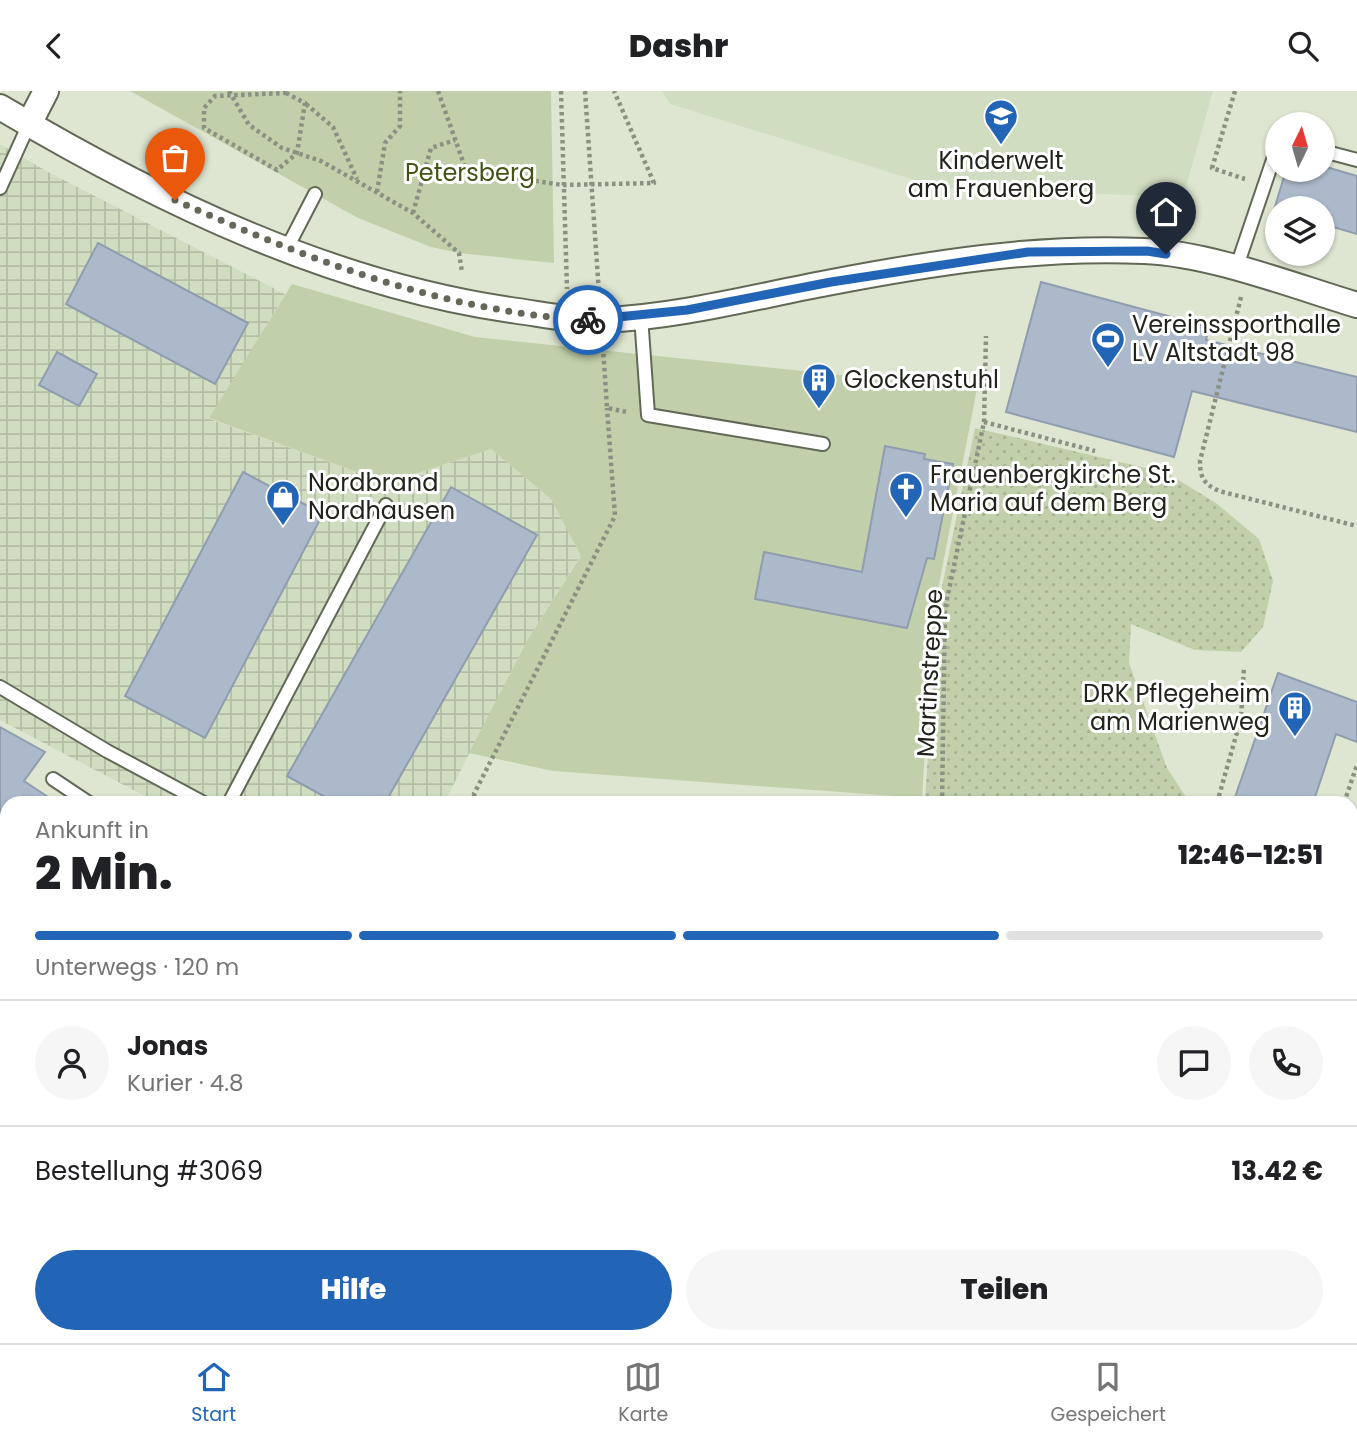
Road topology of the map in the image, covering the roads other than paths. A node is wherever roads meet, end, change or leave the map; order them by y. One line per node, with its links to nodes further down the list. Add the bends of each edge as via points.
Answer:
1 (47, 91): 3 (street)
2 (0, 107): 3 (street)
3 (30, 124): 7 (lane); 9 (street, via 153,190)
4 (1335, 154): 5 (lane)
5 (1357, 160)
6 (1267, 182): 10 (lane)
7 (0, 188)
8 (315, 194): 9 (lane)
9 (286, 250): 12 (street, via 468,304 569,319)
10 (1242, 270): 11 (street); 12 (street, via 1147,251 1028,252)
11 (1357, 305)
12 (641, 316): 13 (lane, via 649,415)
13 (823, 443)
14 (386, 505): 19 (lane)
15 (0, 687): 18 (lane)
16 (53, 779): 17 (lane)
17 (78, 796)
18 (191, 796)
19 (233, 796)

